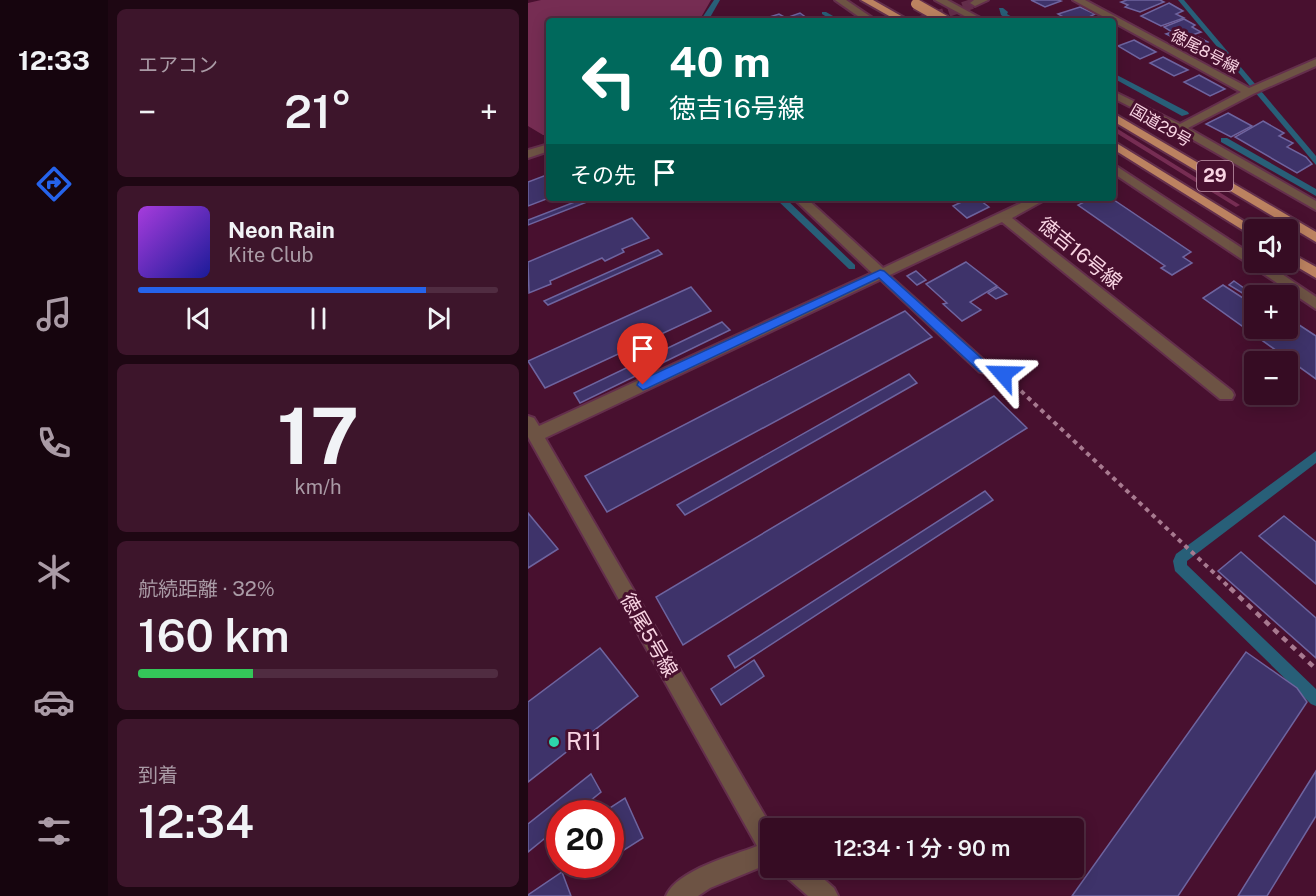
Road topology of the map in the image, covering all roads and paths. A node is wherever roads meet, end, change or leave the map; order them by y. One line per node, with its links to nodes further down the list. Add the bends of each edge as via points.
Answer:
1 (840, 0): 6 (street)
2 (866, 0): 7 (highway)
3 (940, 0): 9 (street)
4 (1078, 0): 10 (street, 徳尾8号線)
5 (912, 2): 8 (highway, bridge)
6 (867, 18)
7 (899, 18)
8 (941, 18)
9 (975, 18)
10 (1111, 18)
11 (1116, 20): 13 (street, 徳尾8号線)
12 (1316, 62): 13 (street)
13 (1249, 92): 16 (street, 徳尾8号線)
14 (1116, 96): 16 (street)
15 (1116, 118): 26 (highway, 国道29号 / 29)
16 (1180, 128): 23 (street)
17 (1116, 146): 25 (highway, 29)
18 (546, 148): 19 (street)
19 (529, 153)
20 (1116, 170): 30 (street)
21 (803, 201): 28 (street)
22 (1035, 201): 24 (street)
23 (1316, 206)
24 (1003, 217): 28 (street); 32 (street, 徳吉16号線)
25 (1244, 227)
26 (1316, 238)
27 (1298, 262): 29 (highway)
28 (880, 273): 31 (lane, via 984,368); 33 (street)
29 (1316, 273)
30 (1316, 304)
31 (1003, 374): 34 (path)
32 (1226, 395)
33 (532, 428): 35 (street, 徳尾5号線)
34 (1316, 669)
35 (760, 831)
36 (760, 855): 38 (street, 徳尾5号線, via 702,879)
37 (805, 878): 39 (street)
38 (678, 896)
39 (826, 896)

